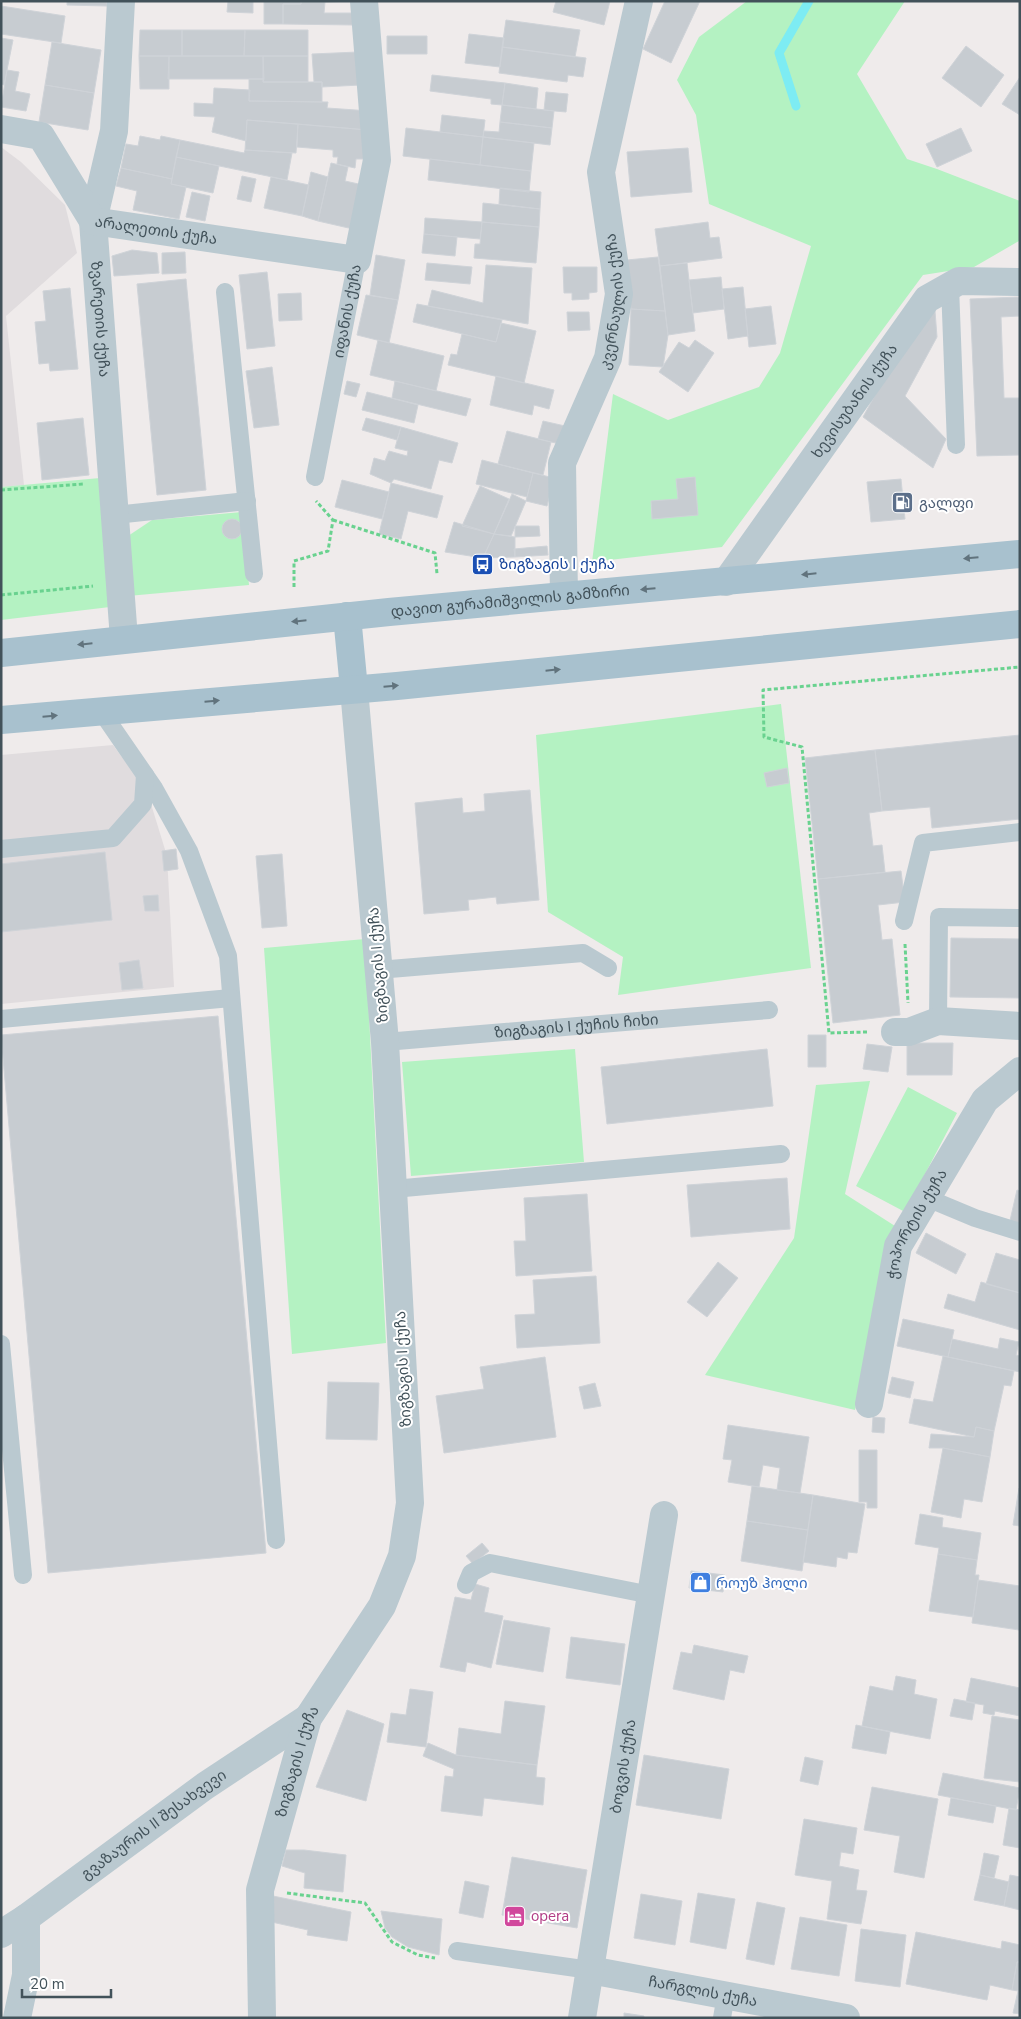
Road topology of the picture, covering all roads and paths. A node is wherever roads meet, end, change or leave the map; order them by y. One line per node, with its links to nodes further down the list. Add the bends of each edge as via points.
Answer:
1 (121, 1): 5 (street, ზვარეთის ქუჩა, via 114,131)
2 (364, 1): 6 (street, იფანის ქუჩა, via 377,160)
3 (639, 1): 24 (street, კვერნაულის ქუჩა, via 600,172 619,294 608,358 562,463)
4 (1, 129): 5 (street, არალეთის ქუჩა, via 41,136)
5 (93, 221): 6 (street, არალეთის ქუჩა); 12 (street, ზვარეთის ქუჩა)
6 (357, 260): 11 (lane, იფანის ქუჩა)
7 (1020, 282): 8 (street, ხევისუბანის ქუჩა, via 959,281)
8 (950, 286): 10 (lane); 20 (street, ხევისუბანის ქუჩა, via 927,298)
9 (225, 292): 14 (lane)
10 (956, 445)
11 (315, 477): 16 (path, via 313,497)
12 (112, 483): 13 (path); 15 (street, ზვარეთის ქუჩა)
13 (1, 490)
14 (247, 500): 15 (lane); 18 (lane)
15 (115, 514): 21 (street, ზვარეთის ქუჩა)
16 (334, 520): 19 (path, via 435,553); 22 (path, via 328,551 294,561)
17 (1020, 554): 20 (main road, დავით გურამიშვილის გამზირი, one-way to 20)
18 (254, 574)
19 (437, 574)
20 (726, 582): 24 (main road, დავით გურამიშვილის გამზირი, one-way to 24)
21 (120, 583): 23 (path); 27 (street, ზვარეთის ქუჩა)
22 (294, 587)
23 (1, 595)
24 (564, 596): 25 (main road, დავით გურამიშვილის გამზირი)
25 (347, 616): 27 (main road, დავით გურამიშვილის გამზირი, one-way to 27); 30 (main road)
26 (1020, 624): 30 (main road, one-way to 26)
27 (124, 639): 28 (main road, დავით გურამიშვილის გამზირი, one-way to 28)
28 (1, 653)
29 (1020, 667): 45 (path, via 763,690 764,737 802,747 829,1033)
30 (354, 689): 31 (main road, one-way to 30); 39 (street, ზიგზაგის I ქუჩა)
31 (102, 711): 32 (main road, one-way to 31); 33 (lane)
32 (1, 720)
33 (145, 775): 35 (lane, via 144,804 113,838); 40 (lane, via 189,851 228,956)
34 (1020, 832): 37 (lane, via 922,843)
35 (1, 848)
36 (1020, 918): 43 (lane, via 940,917)
37 (904, 921): 45 (path)
38 (608, 968): 39 (lane, via 583,953)
39 (378, 970): 46 (street, ზიგზაგის I ქუჩა)
40 (231, 998): 42 (lane); 55 (lane)
41 (769, 1010): 46 (lane, ზიგზაგის I ქუჩის ჩიხი)
42 (1, 1019)
43 (938, 1021): 44 (street); 45 (street)
44 (1020, 1026)
45 (902, 1032)
46 (385, 1042): 49 (street, ზიგზაგის I ქუჩა)
47 (1020, 1071): 50 (street, ჭოპორტის ქუჩა, via 985,1100)
48 (781, 1154): 49 (lane)
49 (393, 1189): 59 (street, ზიგზაგის I ქუჩა, via 410,1502 402,1556 382,1606)
50 (927, 1198): 51 (lane); 53 (street, ჭოპორტის ქუჩა, via 898,1246)
51 (1020, 1232)
52 (1, 1344): 56 (lane)
53 (869, 1404)
54 (664, 1515): 58 (street, ბოგვის ქუჩა)
55 (276, 1540)
56 (23, 1575)
57 (466, 1585): 58 (lane, via 471,1573 490,1563)
58 (651, 1595): 64 (street, ბოგვის ქუჩა)
59 (308, 1718): 60 (street, ზიგზაგის I ქუჩა); 61 (street, გვაზაურის II შესახვევი, via 205,1786)
60 (260, 1890): 63 (path, via 365,1904 392,1942 418,1955 435,1958); 67 (street, ზიგზაგის I ქუჩა)
61 (26, 1918): 62 (street, გვაზაურის II შესახვევი); 66 (street, via 26,1975)
62 (1, 1934)
63 (457, 1951): 64 (lane)
64 (590, 1970): 65 (street, ჩარგლის ქუჩა); 68 (street, ბოგვის ქუჩა)
65 (724, 2006): 69 (street, ჩარგლის ქუჩა)
66 (17, 2018)
67 (262, 2018)
68 (582, 2018)
69 (846, 2018)

